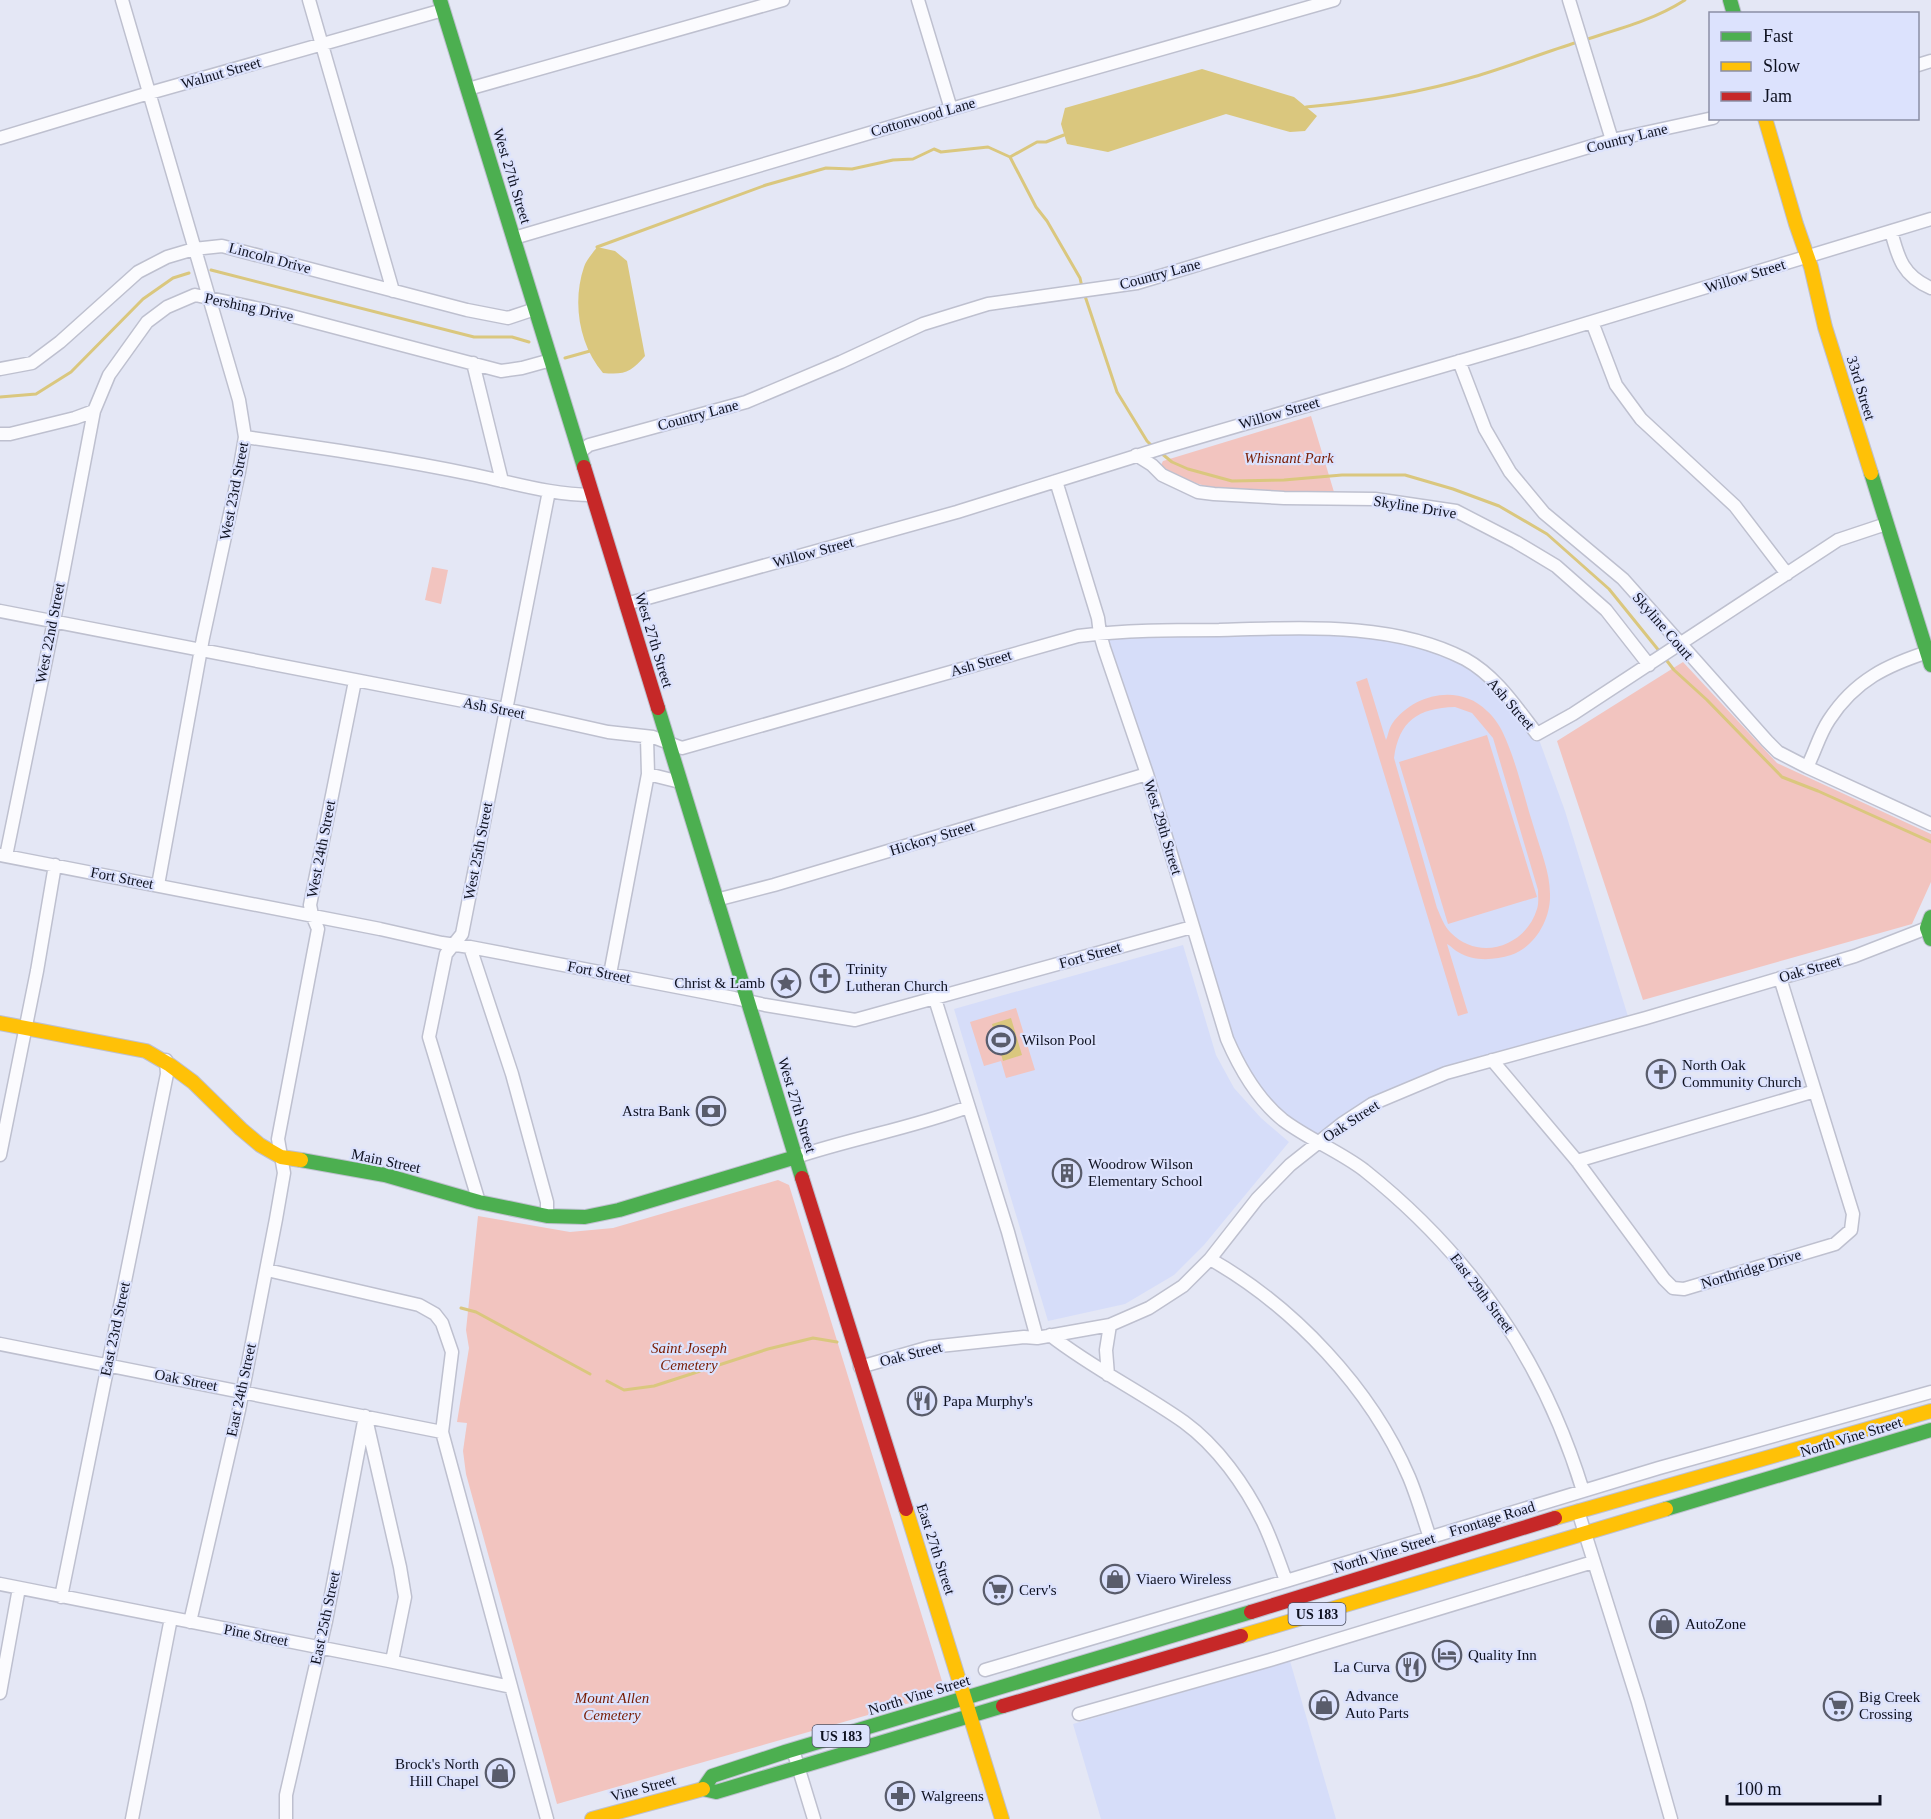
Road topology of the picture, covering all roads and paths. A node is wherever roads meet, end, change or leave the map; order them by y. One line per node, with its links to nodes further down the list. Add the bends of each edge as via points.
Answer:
1 (122, 0): 10 (street, West 23rd Street)
2 (309, 0): 8 (street)
3 (783, 0): 9 (street)
4 (918, 0): 11 (street)
5 (1334, 0): 11 (street, Cottonwood Lane)
6 (1569, 0): 15 (street)
7 (442, 5): 8 (street, Walnut Street); 9 (main road, West 27th Street)
8 (322, 44): 10 (street, Walnut Street); 22 (street)
9 (468, 89): 18 (main road, West 27th Street)
10 (149, 93): 14 (street, Walnut Street); 19 (street, West 23rd Street)
11 (951, 109): 18 (street, Cottonwood Lane)
12 (1709, 119): 15 (street, Country Lane)
13 (1766, 120): 20 (main road, 33rd Street)
14 (0, 138)
15 (1612, 140): 33 (street, Country Lane, via 1137,283 988,304 923,324 746,402 589,445)
16 (1931, 219): 17 (street, Willow Street)
17 (1891, 231): 20 (street, Willow Street); 21 (street, via 1902,267)
18 (513, 238): 24 (main road, West 27th Street)
19 (194, 249): 22 (street, Lincoln Drive, via 222,246); 23 (street, West 23rd Street); 29 (street, Lincoln Drive, via 138,272 32,363)
20 (1808, 257): 25 (street, Willow Street); 39 (main road, 33rd Street, via 1824,327)
21 (1931, 288)
22 (393, 291): 24 (street, Lincoln Drive, via 508,318)
23 (208, 298): 28 (street, Pershing Drive); 30 (street, Pershing Drive, via 195,295 166,307 147,322 109,375); 32 (street, West 23rd Street, via 239,400)
24 (536, 309): 26 (main road, West 27th Street)
25 (1592, 322): 27 (street, Willow Street); 40 (street, via 1616,386 1641,419 1735,506)
26 (551, 360): 28 (street, Pershing Drive, via 501,371); 33 (main road, West 27th Street)
27 (1459, 361): 34 (street, Willow Street); 45 (street, Skyline Court, via 1485,429 1510,472 1544,513 1623,579)
28 (473, 363): 36 (street)
29 (0, 369)
30 (94, 411): 31 (street); 43 (street, West 22nd Street)
31 (0, 435)
32 (245, 437): 36 (street, via 299,443); 46 (street, West 23rd Street)
33 (580, 452): 38 (main road, West 27th Street)
34 (1140, 454): 35 (street, Willow Street); 48 (street, Skyline Drive, via 1162,475 1198,492 1375,499 1456,511 1556,566 1606,610)
35 (1056, 481): 41 (street, Willow Street); 44 (street, West 29th Street)
36 (502, 482): 37 (street)
37 (549, 490): 38 (street); 50 (street, West 25th Street)
38 (592, 495): 41 (main road, West 27th Street)
39 (1886, 524): 40 (street, Ash Street, via 1838,540); 47 (main road, 33rd Street)
40 (1787, 574): 45 (street, Ash Street)
41 (626, 604): 52 (main road, West 27th Street)
42 (0, 611): 43 (street, Ash Street)
43 (54, 621): 46 (street, Ash Street); 58 (street, West 22nd Street)
44 (1100, 634): 48 (street, Ash Street, via 1299,628 1386,633 1466,660 1504,691 1537,734); 52 (street, Ash Street, via 1078,636 682,748); 55 (street, West 29th Street)
45 (1679, 645): 48 (street, Ash Street); 53 (street, Skyline Court, via 1778,752)
46 (201, 651): 49 (street, Ash Street); 60 (street, West 23rd Street)
47 (1930, 656): 53 (street, via 1874,674 1853,689 1828,720)
48 (1649, 665)
49 (355, 681): 50 (street, Ash Street); 62 (street, West 24th Street, via 310,905)
50 (505, 709): 51 (street, Ash Street); 65 (street, West 25th Street, via 462,934)
51 (647, 738): 52 (street, Ash Street); 54 (street)
52 (668, 742): 56 (main road, West 27th Street)
53 (1807, 767): 57 (street, Skyline Court)
54 (648, 774): 56 (street); 67 (street)
55 (1147, 774): 61 (street, Hickory Street); 63 (street, West 29th Street)
56 (680, 782): 61 (main road, West 27th Street)
57 (1931, 824)
58 (3, 856): 59 (street, Fort Street)
59 (55, 865): 60 (street, Fort Street); 72 (street)
60 (158, 885): 62 (street, Fort Street)
61 (716, 900): 70 (main road, West 27th Street)
62 (312, 915): 65 (street, Fort Street); 80 (street, West 24th Street, via 318,929 278,1139)
63 (1192, 927): 69 (street, Fort Street); 77 (street, West 29th Street, via 1240,1069 1282,1119)
64 (1930, 928): 68 (street, Oak Street)
65 (454, 945): 66 (street, Fort Street); 82 (street, West 25th Street, via 446,954 429,1037)
66 (470, 946): 67 (street, Fort Street); 83 (street, via 512,1074 547,1202)
67 (610, 975): 70 (street, Fort Street)
68 (1780, 978): 74 (street, Oak Street); 75 (street, Northridge Drive)
69 (935, 999): 70 (street, Fort Street, via 855,1020); 76 (street)
70 (748, 1000): 79 (main road, West 27th Street)
71 (0, 1023): 72 (main road, Main Street)
72 (26, 1028): 73 (main road, Main Street, via 146,1052); 78 (street)
73 (166, 1060): 80 (main road, Main Street, via 265,1150); 91 (street, East 23rd Street)
74 (1492, 1060): 77 (street, Oak Street, via 1446,1073 1372,1104); 81 (street, Northridge Drive)
75 (1815, 1091): 81 (street); 81 (street, Northridge Drive, via 1853,1214 1851,1230 1835,1244 1684,1289 1672,1288 1664,1279)
76 (968, 1107): 79 (street); 89 (street)
77 (1319, 1142): 84 (street, Oak Street, via 1257,1199); 100 (street, East 29th Street, via 1362,1169 1386,1190 1442,1241 1474,1278 1527,1358 1565,1436)
78 (0, 1155)
79 (796, 1156): 83 (main road, Main Street, via 619,1210 585,1216); 86 (main road, West 27th Street)
80 (281, 1157): 82 (main road, Main Street, via 385,1176); 85 (street, East 24th Street, via 284,1173)
81 (1577, 1161)
82 (478, 1202): 83 (main road, Main Street)
83 (547, 1215)
84 (1210, 1259): 87 (street, Oak Street, via 1183,1286 1149,1308); 103 (street, via 1298,1322 1355,1387 1384,1429 1404,1468)
85 (267, 1270): 94 (street, East 24th Street); 99 (street, via 419,1305 435,1314 447,1333 452,1352)
86 (837, 1290): 92 (main road, East 27th Street)
87 (1110, 1325): 88 (street, Oak Street); 93 (street)
88 (1050, 1335): 89 (street, Oak Street); 93 (street)
89 (1037, 1338): 92 (street, Oak Street, via 930,1347)
90 (0, 1344): 91 (street, Oak Street)
91 (107, 1364): 94 (street, Oak Street); 108 (street, East 23rd Street)
92 (860, 1367): 116 (main road, East 27th Street)
93 (1108, 1375): 105 (street, via 1185,1424 1212,1448 1262,1520)
94 (242, 1391): 97 (street, Oak Street); 110 (street, East 24th Street)
95 (1931, 1392): 100 (street, Frontage Road)
96 (1931, 1411): 101 (main road, North Vine Street / US 183)
97 (365, 1416): 99 (street, Oak Street); 111 (street, East 25th Street); 112 (street, via 405,1597)
98 (1931, 1430): 102 (main road, North Vine Street / US 183)
99 (442, 1432): 114 (street)
100 (1583, 1491): 103 (street, Frontage Road)
101 (1578, 1511): 102 (street); 116 (main road, North Vine Street / US 183)
102 (1585, 1533): 104 (street); 118 (main road, North Vine Street / US 183)
103 (1430, 1538): 105 (street, Frontage Road)
104 (1593, 1562): 117 (street); 128 (street)
105 (1286, 1581): 113 (street, Frontage Road)
106 (0, 1584): 107 (street, Pine Street)
107 (19, 1588): 108 (street, Pine Street); 115 (street)
108 (61, 1597): 109 (street, Pine Street)
109 (171, 1618): 110 (street, Pine Street); 122 (street)
110 (190, 1622): 111 (street, Pine Street)
111 (319, 1648): 112 (street, Pine Street); 123 (street, East 25th Street, via 286,1795)
112 (392, 1661): 114 (street, Pine Street)
113 (985, 1670)
114 (511, 1687): 124 (street)
115 (0, 1693)
116 (965, 1699): 118 (main road, East 27th Street); 119 (main road, North Vine Street / US 183)
117 (1079, 1714)
118 (971, 1717): 120 (main road, North Vine Street / US 183); 127 (main road, East 27th Street)
119 (793, 1750): 120 (street); 121 (main road, North Vine Street / US 183, via 712,1776)
120 (799, 1768): 121 (main road, North Vine Street / US 183, via 716,1792); 126 (street)
121 (703, 1789): 125 (main road, Vine Street / US 183)
122 (132, 1819)
123 (285, 1819)
124 (547, 1819)
125 (592, 1819)
126 (814, 1819)
127 (1002, 1819)
128 (1671, 1819)

